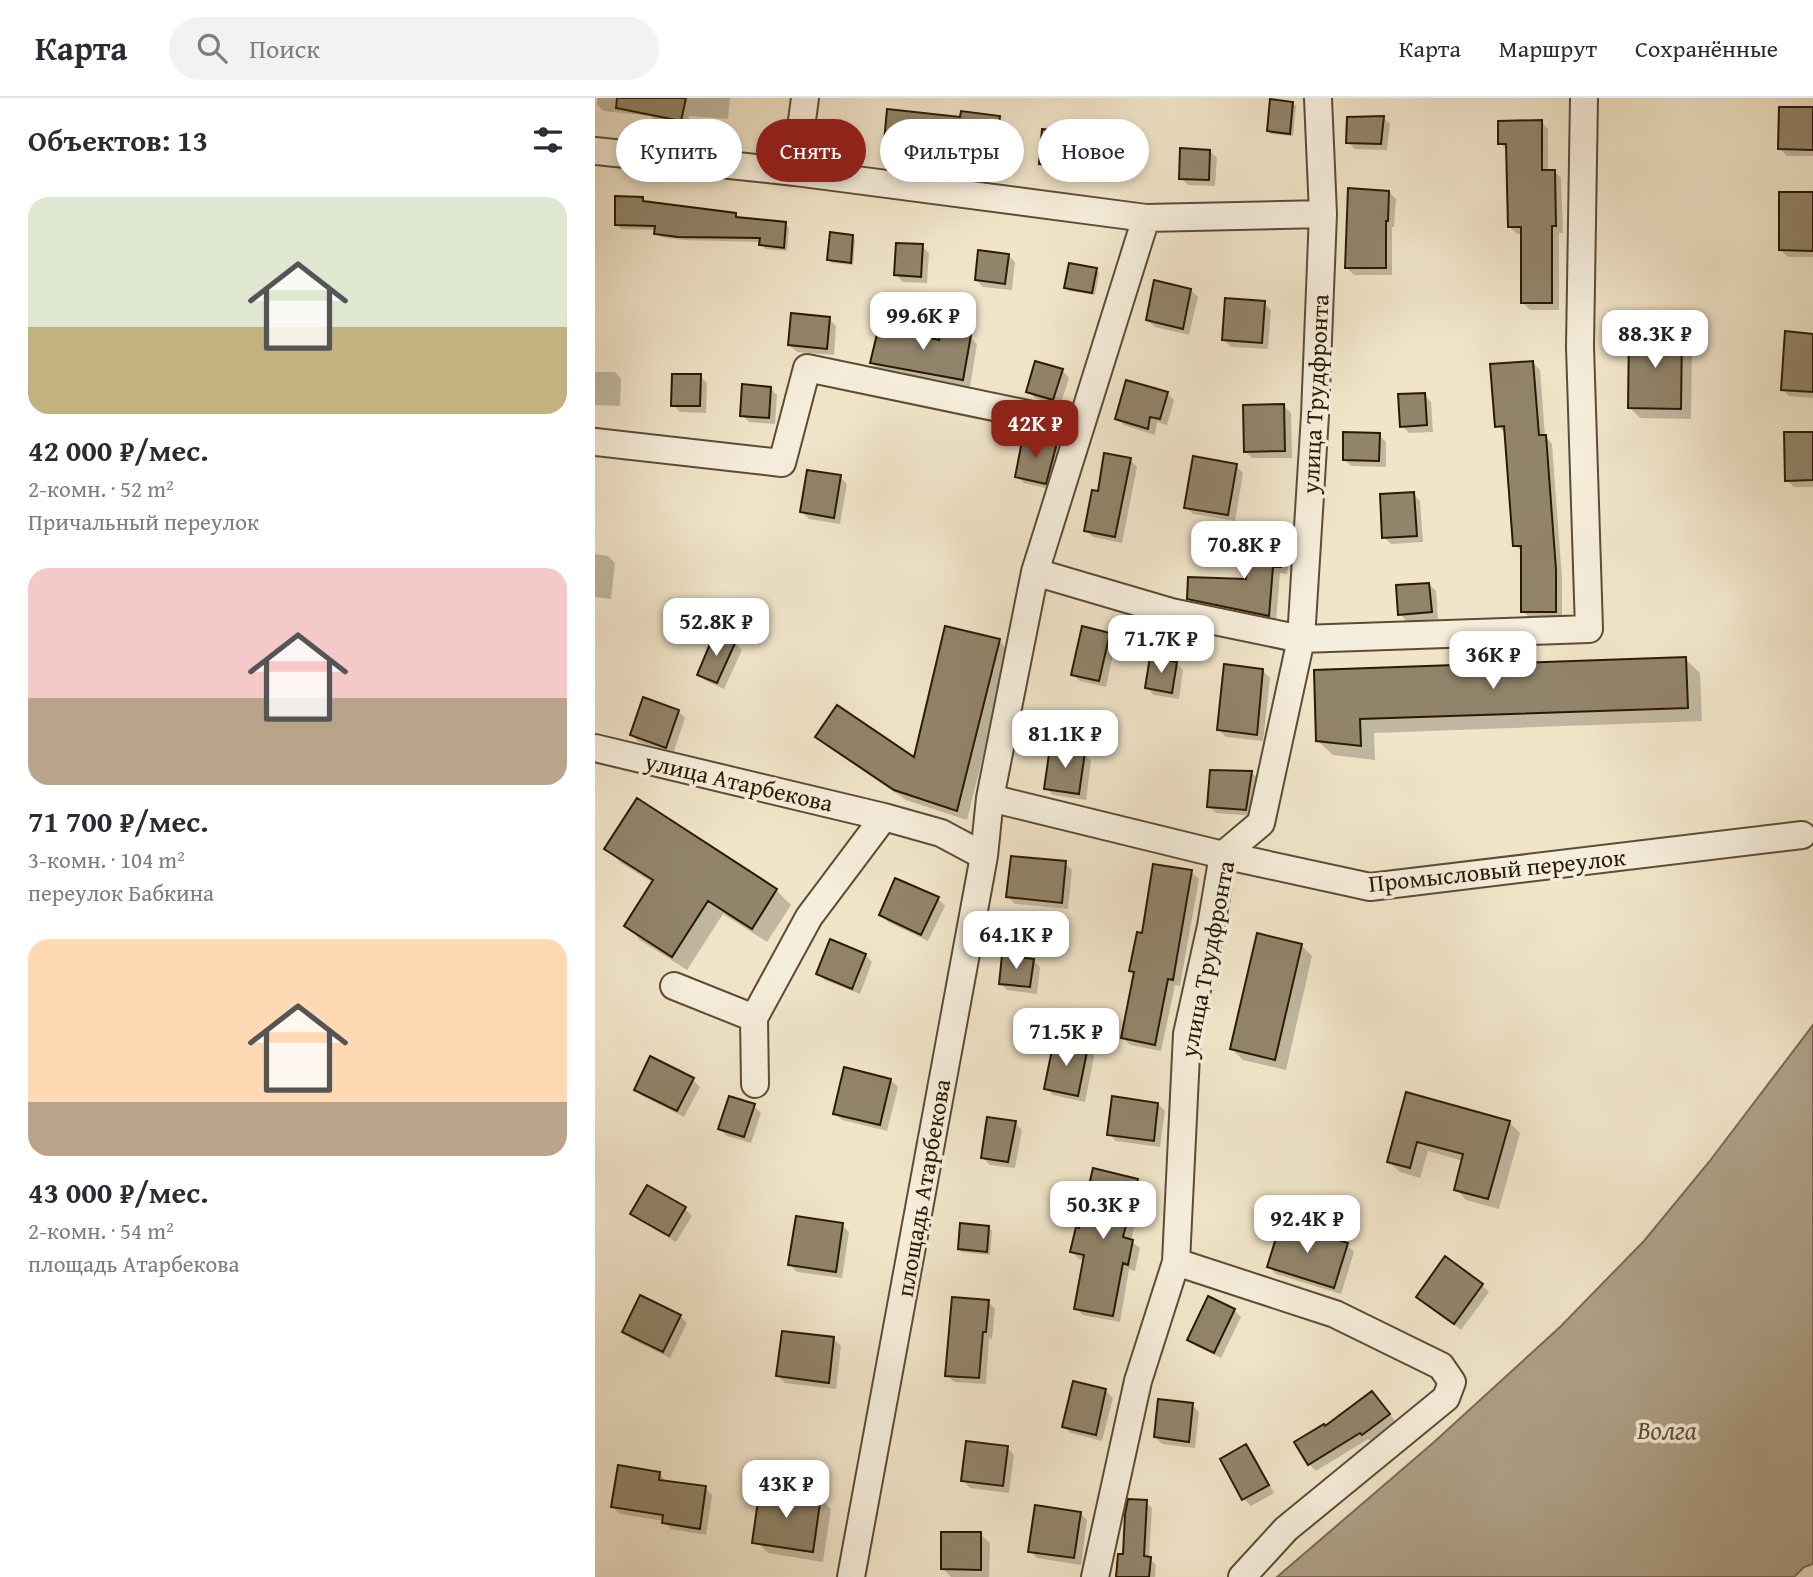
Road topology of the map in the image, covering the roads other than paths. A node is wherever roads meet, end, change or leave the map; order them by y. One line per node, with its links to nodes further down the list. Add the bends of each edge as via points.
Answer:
1 (805, 98): 4 (street)
2 (1318, 98): 8 (street, улица Трудфронта)
3 (1584, 98): 13 (street, via 1580,347 1589,629)
4 (802, 119)
5 (595, 151): 6 (street)
6 (756, 168)
7 (866, 181): 9 (street)
8 (1322, 214): 9 (street); 13 (street, улица Трудфронта)
9 (1146, 218): 10 (street, площадь Атарбекова)
10 (1080, 425): 11 (street, via 807,368 782,463); 12 (street, площадь Атарбекова)
11 (595, 442)
12 (1035, 572): 13 (street, via 1171,612); 15 (street, площадь Атарбекова)
13 (1301, 639): 18 (street, улица Трудфронта, via 1261,822)
14 (595, 748): 16 (street, улица Атарбекова)
15 (990, 798): 18 (street, Промысловый переулок); 19 (street, площадь Атарбекова)
16 (884, 817): 19 (street, улица Атарбекова, via 941,834); 21 (street, via 809,917)
17 (1802, 835): 18 (street, Промысловый переулок, via 1370,887)
18 (1223, 855): 23 (street, улица Трудфронта, via 1187,1034)
19 (984, 856): 24 (street, площадь Атарбекова)
20 (674, 986): 21 (street)
21 (754, 1018): 22 (street)
22 (755, 1084)
23 (1176, 1262): 25 (street, улица Трудфронта, via 1138,1381); 26 (street, via 1335,1314 1441,1366 1452,1382 1446,1398 1286,1530)
24 (851, 1577)
25 (1095, 1577)
26 (1242, 1577)

